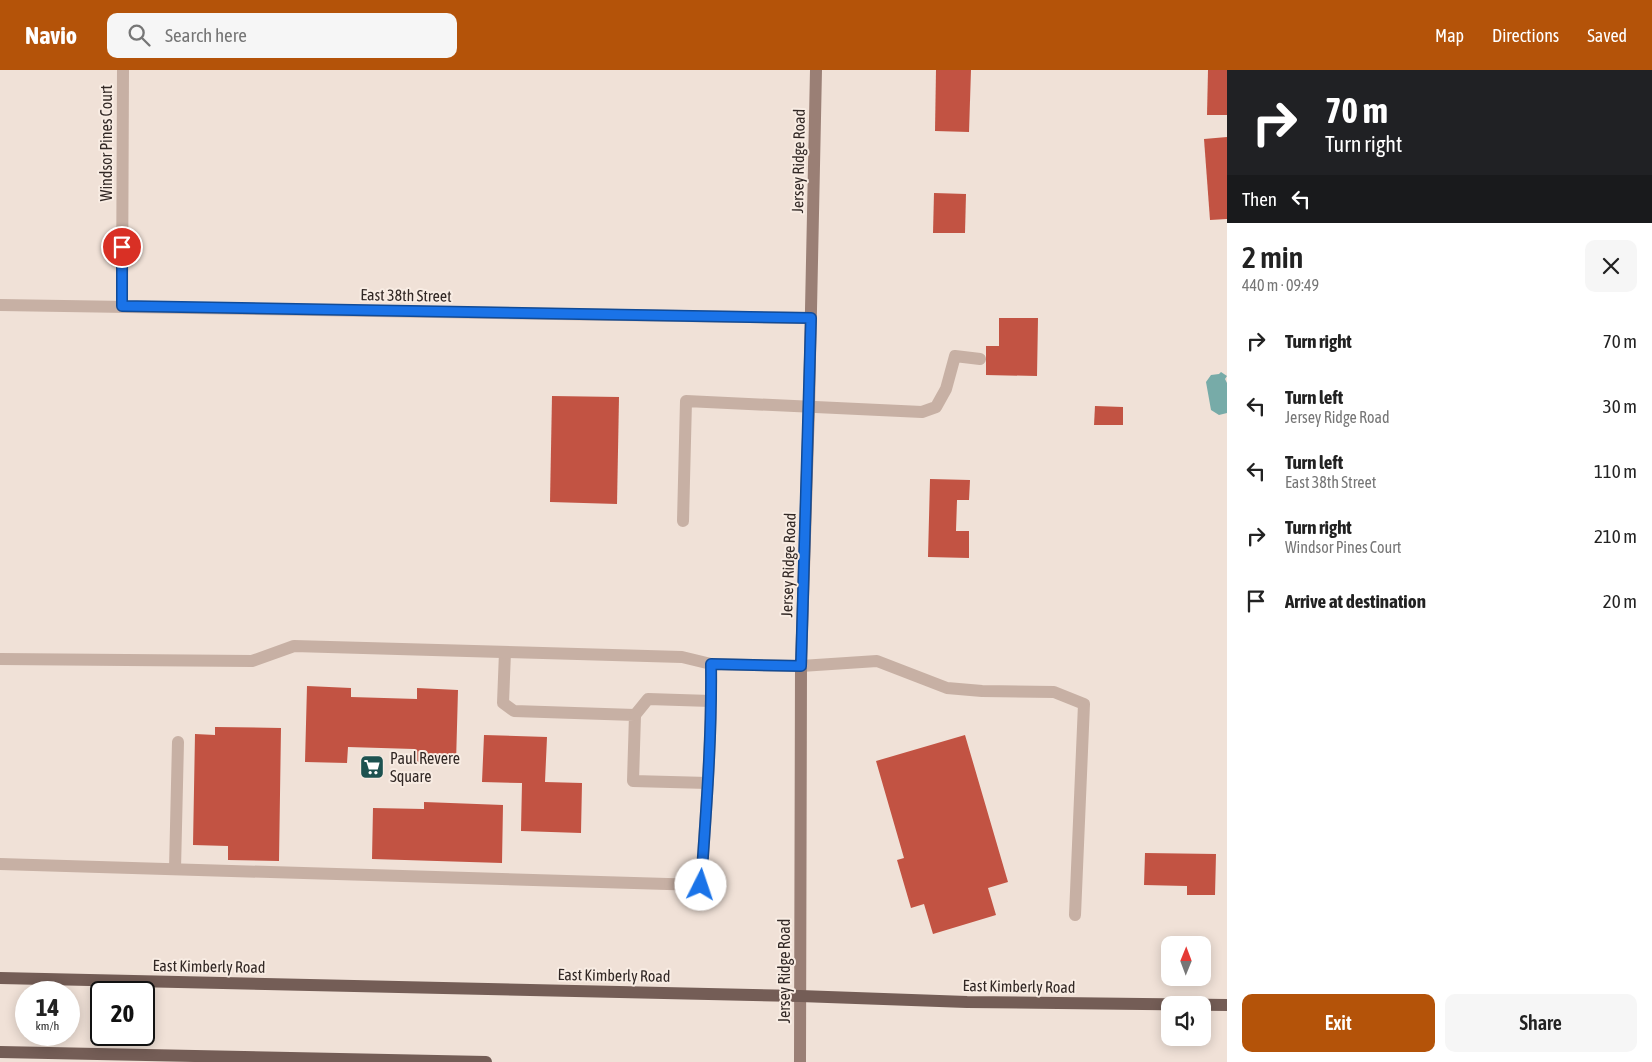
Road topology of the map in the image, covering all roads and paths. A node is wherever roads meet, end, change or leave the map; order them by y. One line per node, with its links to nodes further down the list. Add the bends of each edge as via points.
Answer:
1 (123, 70): 4 (street, Windsor Pines Court)
2 (816, 70): 5 (main road, Jersey Ridge Road)
3 (0, 305): 4 (street, East 38th Street)
4 (122, 306): 5 (street, East 38th Street)
5 (811, 318): 7 (main road, Jersey Ridge Road)
6 (980, 359): 7 (street, via 956,356 946,389 936,407 922,412)
7 (809, 405): 8 (street, via 686,401); 12 (main road, Jersey Ridge Road)
8 (683, 521)
9 (505, 652): 10 (street, via 294,646 252,661); 11 (street, via 682,657); 14 (street, via 503,703 514,711)
10 (0, 659)
11 (711, 664): 12 (street); 13 (street)
12 (801, 666): 19 (street, via 877,661 948,688 1054,692 1084,704); 21 (main road, Jersey Ridge Road)
13 (711, 701): 14 (street, via 648,699); 16 (street)
14 (635, 715): 16 (street, via 633,781)
15 (178, 742): 18 (street)
16 (708, 783): 18 (street, via 701,885)
17 (0, 864): 18 (street)
18 (175, 869)
19 (1075, 915)
20 (0, 978): 21 (main road, East Kimberly Road)
21 (800, 996): 22 (main road, East Kimberly Road, via 966,1002); 25 (main road, Jersey Ridge Road)
22 (1227, 1005)
23 (0, 1052): 24 (main road)
24 (486, 1062)
25 (800, 1062)

